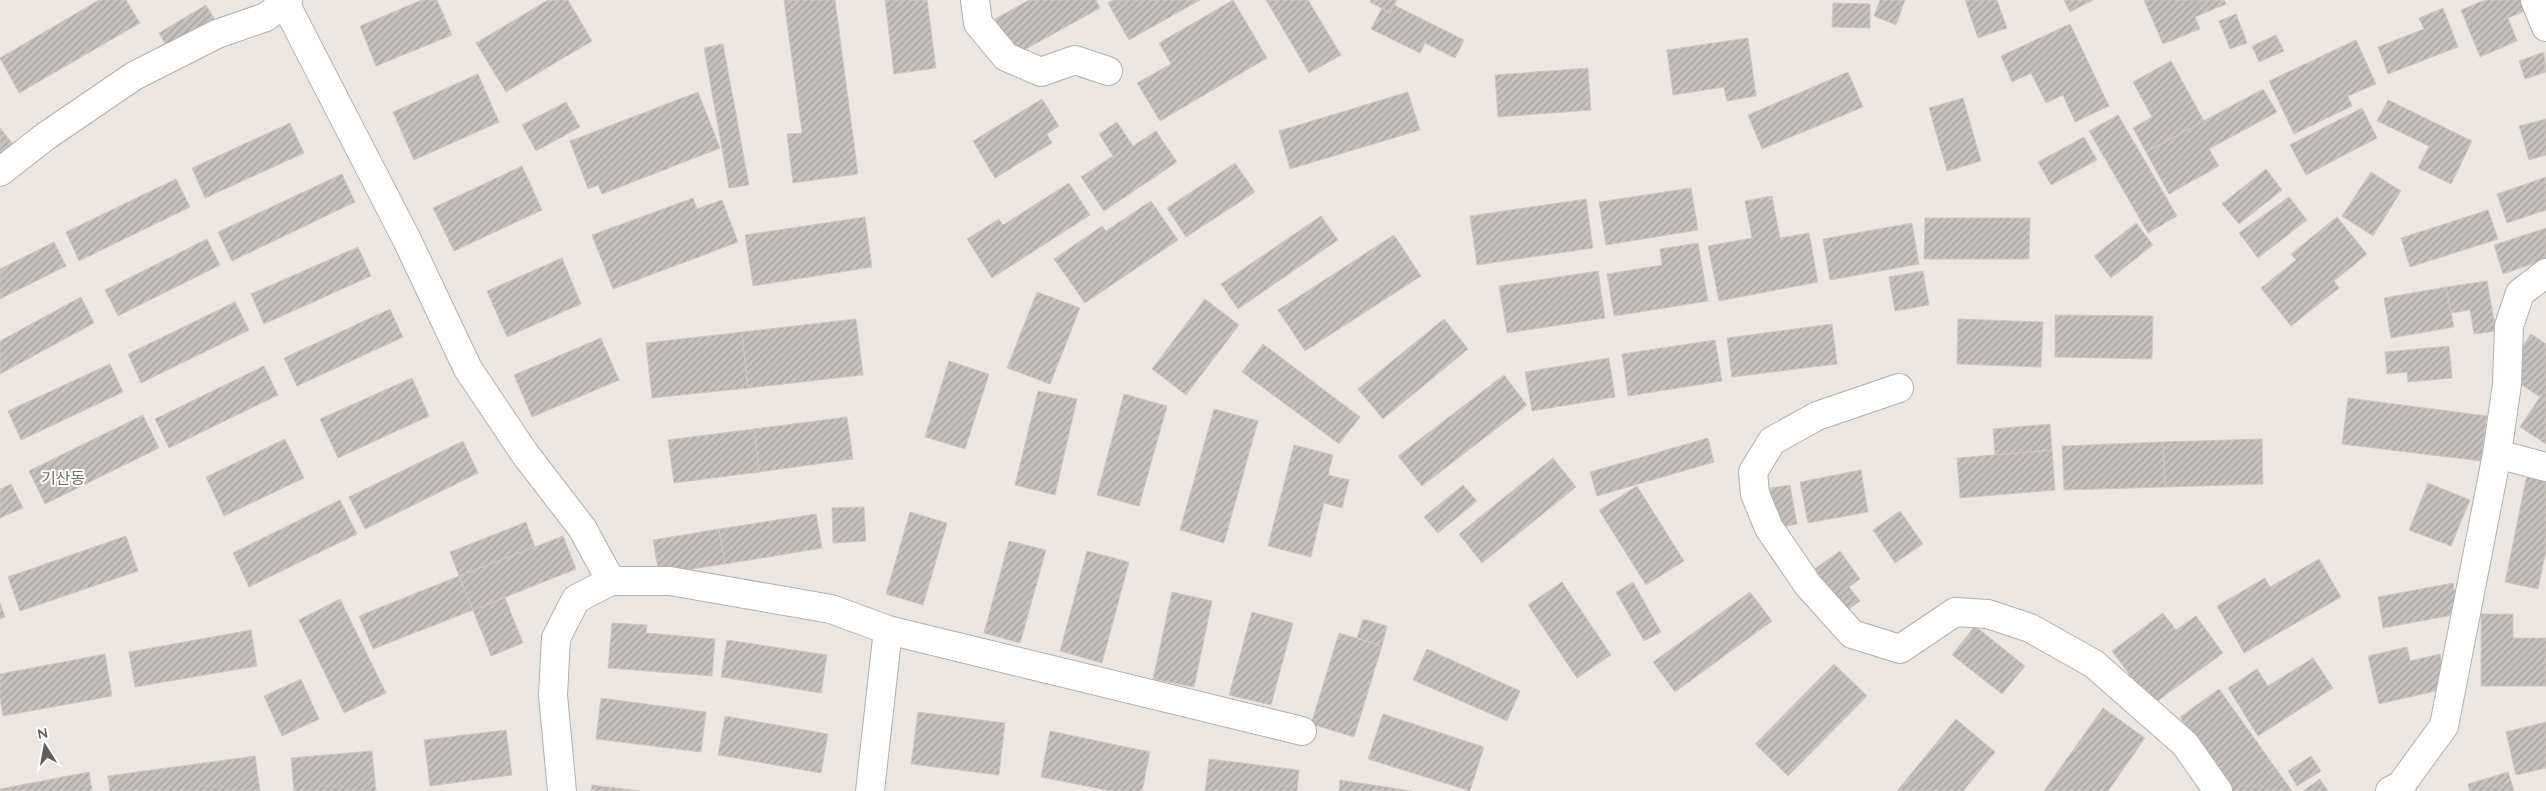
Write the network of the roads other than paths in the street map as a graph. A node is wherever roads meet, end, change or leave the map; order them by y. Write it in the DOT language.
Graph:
graph roads {
  1 [pos="975,0"];
  2 [pos="2534,0"];
  3 [pos="286,2"];
  4 [pos="2546,27"];
  5 [pos="1108,70"];
  6 [pos="0,172"];
  7 [pos="2546,273"];
  8 [pos="1899,388"];
  9 [pos="2496,454"];
  10 [pos="2546,467"];
  11 [pos="611,581"];
  12 [pos="888,630"];
  13 [pos="1302,731"];
  14 [pos="562,791"];
  15 [pos="870,791"];
  16 [pos="2218,791"];
  17 [pos="2390,791"];
  1 -- 5 [label="street"];
  2 -- 4 [label="street"];
  3 -- 6 [label="street"];
  3 -- 11 [label="street"];
  7 -- 9 [label="street"];
  8 -- 16 [label="street"];
  9 -- 10 [label="street"];
  9 -- 17 [label="street"];
  11 -- 12 [label="street"];
  11 -- 14 [label="street"];
  12 -- 13 [label="street"];
  12 -- 15 [label="street"];
}
